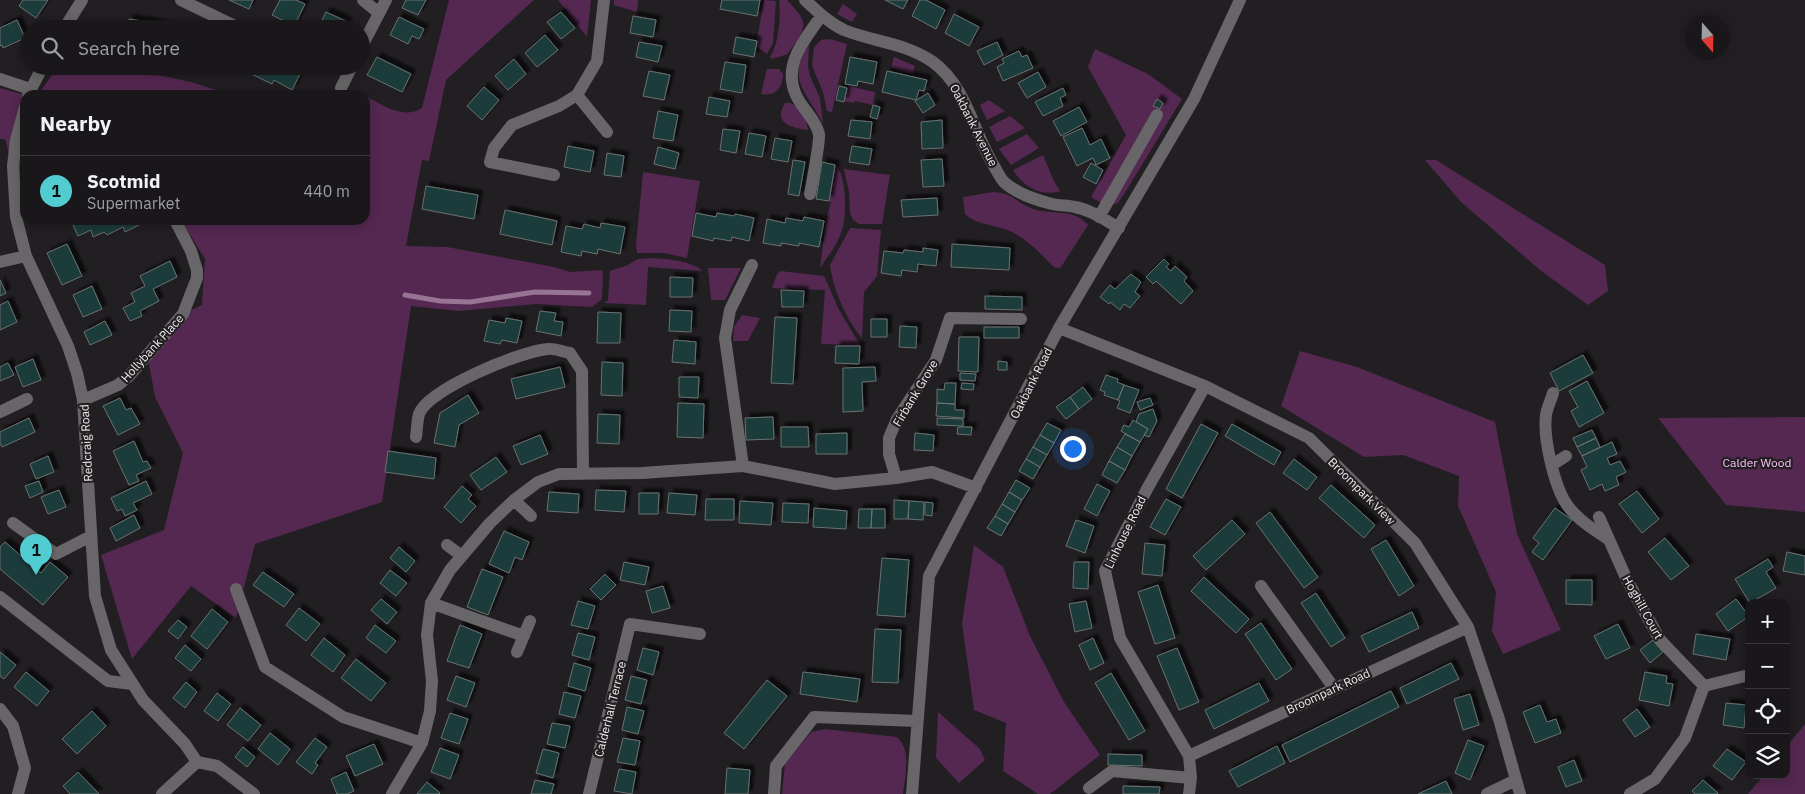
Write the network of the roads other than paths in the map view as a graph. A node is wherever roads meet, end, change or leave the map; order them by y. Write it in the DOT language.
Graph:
graph roads {
  1 [pos="82,0"];
  2 [pos="181,0"];
  3 [pos="363,0"];
  4 [pos="386,0"];
  5 [pos="604,0"];
  6 [pos="805,0"];
  7 [pos="1240,0"];
  8 [pos="200,3"];
  9 [pos="379,13"];
  10 [pos="821,16"];
  11 [pos="70,20"];
  12 [pos="227,20"];
  13 [pos="370,30"];
  14 [pos="38,75"];
  15 [pos="348,75"];
  16 [pos="0,78"];
  17 [pos="341,88"];
  18 [pos="25,90"];
  19 [pos="30,90"];
  20 [pos="577,95"];
  21 [pos="1158,115"];
  22 [pos="20,125"];
  23 [pos="607,132"];
  24 [pos="554,175"];
  25 [pos="810,194"];
  26 [pos="20,216"];
  27 [pos="1100,216"];
  28 [pos="21,225"];
  29 [pos="178,225"];
  30 [pos="1119,228"];
  31 [pos="26,256"];
  32 [pos="0,262"];
  33 [pos="752,265"];
  34 [pos="1021,319"];
  35 [pos="1059,328"];
  36 [pos="1205,386"];
  37 [pos="1553,393"];
  38 [pos="27,399"];
  39 [pos="83,400"];
  40 [pos="0,412"];
  41 [pos="416,437"];
  42 [pos="1566,456"];
  43 [pos="1552,465"];
  44 [pos="743,466"];
  45 [pos="583,474"];
  46 [pos="896,478"];
  47 [pos="976,488"];
  48 [pos="514,500"];
  49 [pos="531,516"];
  50 [pos="1599,517"];
  51 [pos="13,523"];
  52 [pos="91,536"];
  53 [pos="1608,539"];
  54 [pos="447,544"];
  55 [pos="462,556"];
  56 [pos="1261,586"];
  57 [pos="236,589"];
  58 [pos="0,597"];
  59 [pos="431,603"];
  60 [pos="530,621"];
  61 [pos="1468,627"];
  62 [pos="700,634"];
  63 [pos="524,636"];
  64 [pos="517,652"];
  65 [pos="1745,676"];
  66 [pos="132,684"];
  67 [pos="1704,686"];
  68 [pos="1334,688"];
  69 [pos="0,709"];
  70 [pos="917,722"];
  71 [pos="422,743"];
  72 [pos="1189,756"];
  73 [pos="196,762"];
  74 [pos="1191,778"];
  75 [pos="1516,780"];
  76 [pos="1088,788"];
  77 [pos="18,794"];
  78 [pos="162,794"];
  79 [pos="254,794"];
  80 [pos="392,794"];
  81 [pos="589,794"];
  82 [pos="774,794"];
  83 [pos="912,794"];
  84 [pos="1189,794"];
  85 [pos="1487,794"];
  86 [pos="1520,794"];
  87 [pos="1631,794"];
  1 -- 11 [label="street"];
  2 -- 8 [label="street"];
  3 -- 9 [label="street"];
  4 -- 9 [label="street"];
  5 -- 20 [label="street"];
  6 -- 10 [label="street, Oakbank Avenue"];
  7 -- 30 [label="street, Oakbank Road"];
  8 -- 12 [label="street"];
  9 -- 13 [label="street"];
  10 -- 25 [label="street"];
  10 -- 27 [label="street, Oakbank Avenue"];
  14 -- 19 [label="street"];
  15 -- 17 [label="street"];
  16 -- 18 [label="street"];
  20 -- 23 [label="street"];
  20 -- 24 [label="street"];
  21 -- 27 [label="street"];
  22 -- 26 [label="street, Redcraig Road"];
  27 -- 30 [label="street, Oakbank Avenue"];
  28 -- 31 [label="street, Redcraig Road"];
  29 -- 39 [label="street, Hollybank Place"];
  30 -- 35 [label="street, Oakbank Road"];
  31 -- 32 [label="street"];
  31 -- 39 [label="street, Redcraig Road"];
  33 -- 44 [label="street"];
  34 -- 46 [label="street, Firbank Grove"];
  35 -- 36 [label="street, Broompark View"];
  35 -- 47 [label="street, Oakbank Road"];
  36 -- 61 [label="street, Broompark View"];
  36 -- 72 [label="street, Linhouse Road"];
  37 -- 43 [label="street"];
  38 -- 40 [label="street"];
  39 -- 52 [label="street, Redcraig Road"];
  41 -- 45 [label="street"];
  42 -- 43 [label="street"];
  43 -- 53 [label="street"];
  44 -- 45 [label="street"];
  44 -- 46 [label="street"];
  45 -- 48 [label="street"];
  46 -- 47 [label="street"];
  47 -- 70 [label="street, Oakbank Road"];
  48 -- 49 [label="street"];
  48 -- 55 [label="street"];
  50 -- 53 [label="street, Hoghill Court"];
  51 -- 52 [label="street"];
  52 -- 66 [label="street, Redcraig Road"];
  53 -- 67 [label="street, Hoghill Court"];
  54 -- 55 [label="street"];
  55 -- 59 [label="street"];
  56 -- 68 [label="street"];
  57 -- 71 [label="street"];
  58 -- 66 [label="street"];
  59 -- 63 [label="street"];
  59 -- 71 [label="street"];
  60 -- 63 [label="street"];
  61 -- 68 [label="street, Broompark Road"];
  61 -- 75 [label="street, Broompark View"];
  62 -- 81 [label="street, Calderhall Terrace"];
  63 -- 64 [label="street"];
  65 -- 67 [label="street"];
  66 -- 73 [label="street, Redcraig Road"];
  67 -- 87 [label="street"];
  68 -- 72 [label="street, Broompark Road"];
  69 -- 77 [label="street"];
  70 -- 82 [label="street"];
  70 -- 83 [label="street, Oakbank Road"];
  71 -- 80 [label="street"];
  72 -- 74 [label="street, Linhouse Road"];
  73 -- 78 [label="street"];
  73 -- 79 [label="street"];
  74 -- 76 [label="street"];
  74 -- 84 [label="street, Linhouse Road"];
  75 -- 85 [label="street"];
  75 -- 86 [label="street, Broompark View"];
}
